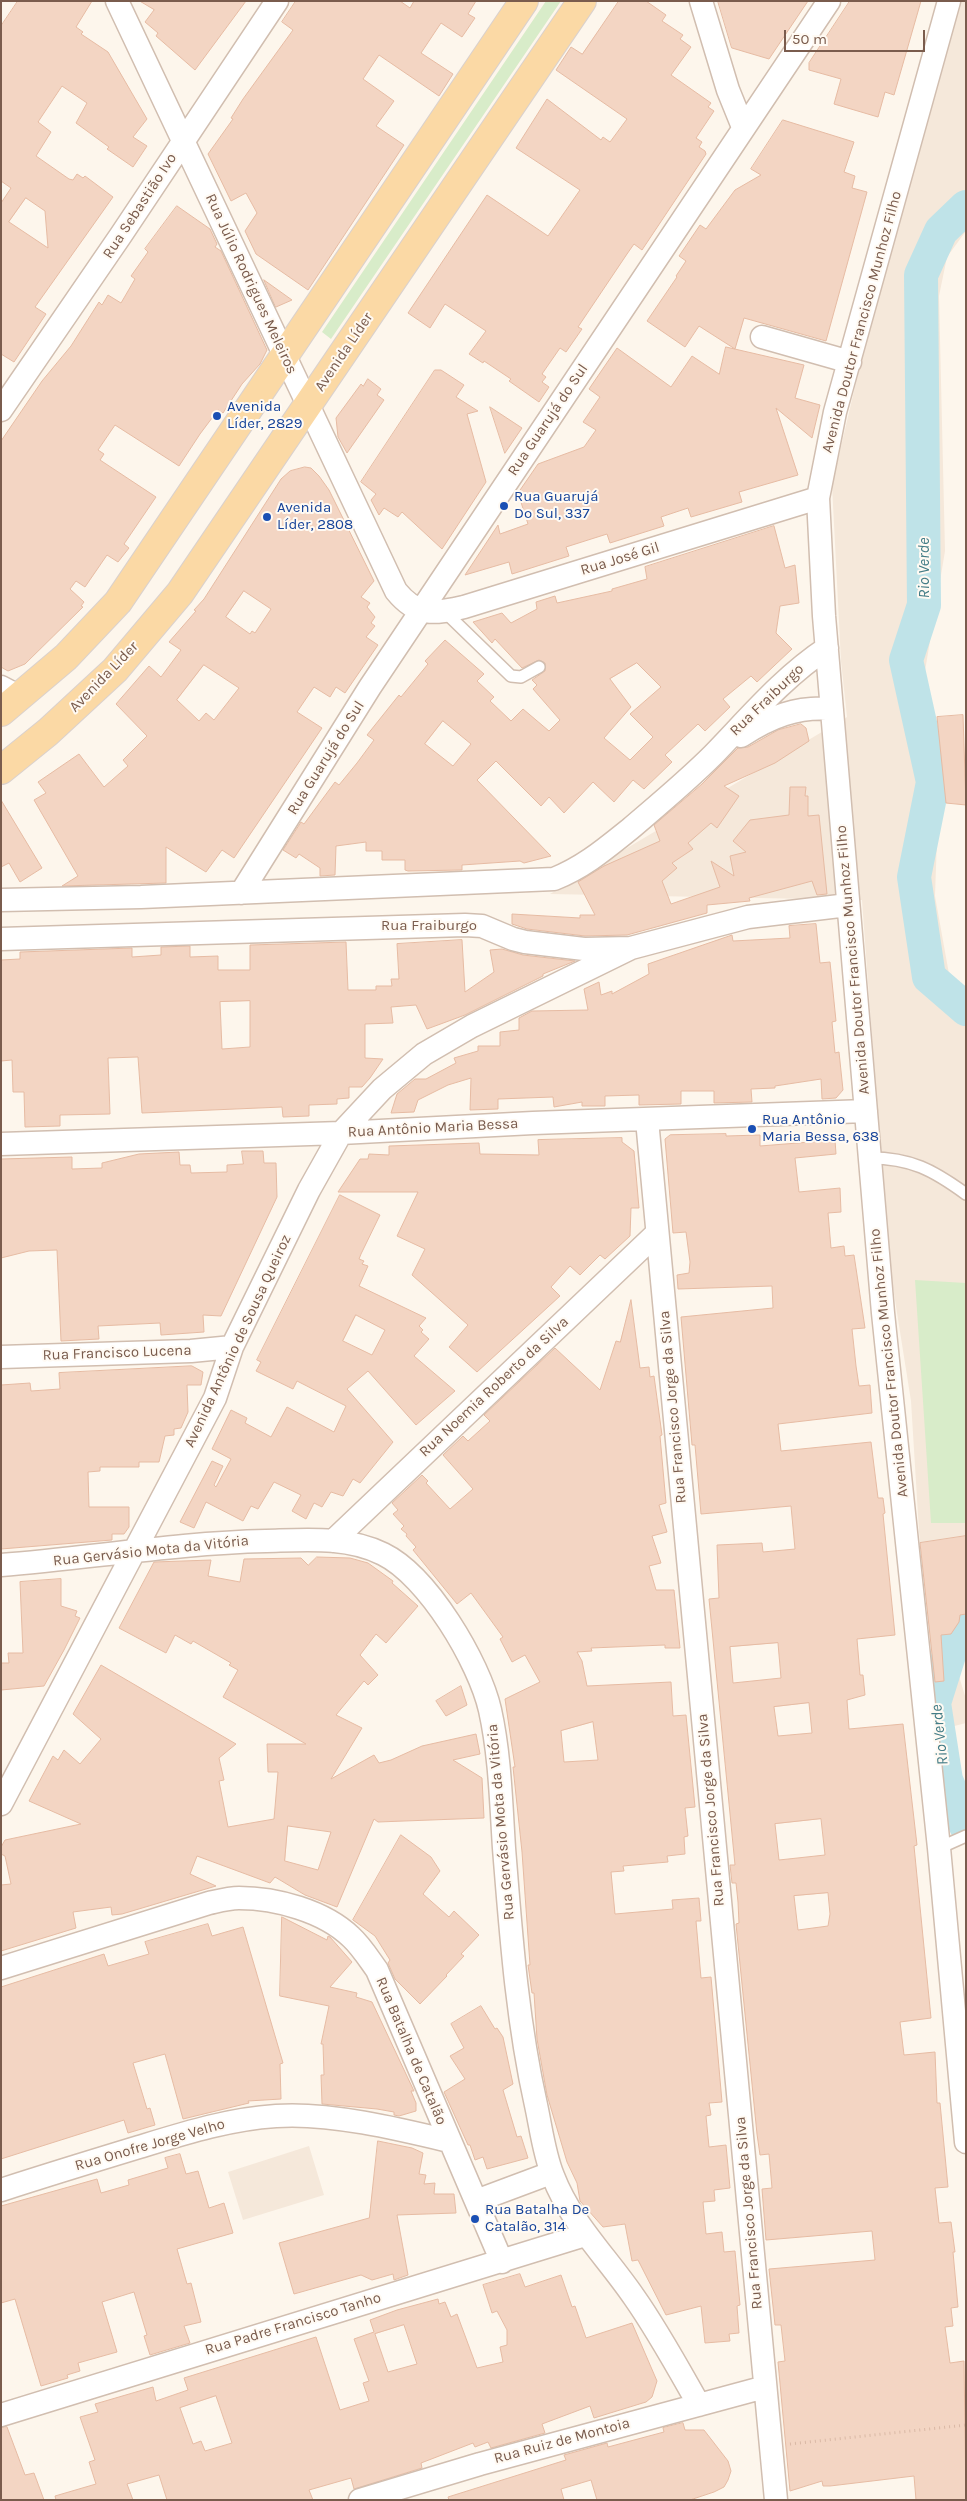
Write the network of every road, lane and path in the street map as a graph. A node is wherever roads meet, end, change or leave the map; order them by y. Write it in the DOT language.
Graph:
graph roads {
  1 [pos="117,1"];
  2 [pos="277,1"];
  3 [pos="524,1"];
  4 [pos="582,1"];
  5 [pos="701,1"];
  6 [pos="829,1"];
  7 [pos="949,1"];
  8 [pos="743,127"];
  9 [pos="183,140"];
  10 [pos="762,336"];
  11 [pos="285,354"];
  12 [pos="850,362"];
  13 [pos="308,405"];
  14 [pos="1,410"];
  15 [pos="818,498"];
  16 [pos="421,611"];
  17 [pos="444,611"];
  18 [pos="827,648"];
  19 [pos="539,667"];
  20 [pos="8,699"];
  21 [pos="832,709"];
  22 [pos="711,756"];
  23 [pos="1,770"];
  24 [pos="241,893"];
  25 [pos="1,900"];
  26 [pos="848,905"];
  27 [pos="1,939"];
  28 [pos="631,948"];
  29 [pos="866,1111"];
  30 [pos="647,1120"];
  31 [pos="341,1133"];
  32 [pos="1,1144"];
  33 [pos="870,1158"];
  34 [pos="966,1194"];
  35 [pos="656,1234"];
  36 [pos="232,1347"];
  37 [pos="1,1358"];
  38 [pos="332,1540"];
  39 [pos="135,1552"];
  40 [pos="1,1565"];
  41 [pos="1,1804"];
  42 [pos="966,1836"];
  43 [pos="939,1848"];
  44 [pos="1,1968"];
  45 [pos="449,2141"];
  46 [pos="966,2142"];
  47 [pos="552,2173"];
  48 [pos="1,2190"];
  49 [pos="476,2201"];
  50 [pos="585,2235"];
  51 [pos="502,2262"];
  52 [pos="765,2387"];
  53 [pos="699,2405"];
  54 [pos="1,2415"];
  55 [pos="966,2425"];
  56 [pos="771,2446"];
  57 [pos="360,2500"];
  58 [pos="776,2500"];
  1 -- 9 [label="street, Rua Júlio Rodrigues Meleiros"];
  2 -- 9 [label="street, Rua Sebastião Ivo"];
  3 -- 11 [label="main road"];
  4 -- 13 [label="main road, Avenida Líder"];
  5 -- 8 [label="street"];
  6 -- 8 [label="street, Rua Guarujá do Sul"];
  7 -- 12 [label="street, Avenida Doutor Francisco Munhoz Filho"];
  8 -- 16 [label="street, Rua Guarujá do Sul"];
  9 -- 11 [label="street, Rua Júlio Rodrigues Meleiros"];
  9 -- 14 [label="street, Rua Sebastião Ivo"];
  10 -- 12 [label="street"];
  11 -- 13 [label="street, Rua Júlio Rodrigues Meleiros"];
  11 -- 20 [label="main road"];
  12 -- 15 [label="street, Avenida Doutor Francisco Munhoz Filho"];
  13 -- 16 [label="street, Rua Júlio Rodrigues Meleiros"];
  13 -- 23 [label="main road, Avenida Líder"];
  15 -- 17 [label="street, Rua José Gil"];
  15 -- 18 [label="street, Avenida Doutor Francisco Munhoz Filho"];
  16 -- 17 [label="street, Rua José Gil"];
  16 -- 24 [label="street, Rua Guarujá do Sul"];
  17 -- 19 [label="lane"];
  18 -- 21 [label="street, Avenida Doutor Francisco Munhoz Filho"];
  18 -- 22 [label="street, Rua Fraiburgo"];
  21 -- 22 [label="street, Rua Fraiburgo"];
  21 -- 26 [label="street, Avenida Doutor Francisco Munhoz Filho"];
  22 -- 24 [label="street, Rua Fraiburgo"];
  24 -- 25 [label="street, Rua Fraiburgo"];
  26 -- 28 [label="street, Rua Fraiburgo"];
  26 -- 29 [label="street, Avenida Doutor Francisco Munhoz Filho"];
  27 -- 28 [label="street, Rua Fraiburgo"];
  28 -- 31 [label="street, Avenida Antônio de Sousa Queiroz"];
  29 -- 30 [label="street, Rua Antônio Maria Bessa"];
  29 -- 33 [label="street, Avenida Doutor Francisco Munhoz Filho"];
  30 -- 31 [label="street, Rua Antônio Maria Bessa"];
  30 -- 35 [label="street, Rua Francisco Jorge da Silva"];
  31 -- 32 [label="street, Rua Antônio Maria Bessa"];
  31 -- 36 [label="street, Avenida Antônio de Sousa Queiroz"];
  33 -- 34 [label="lane"];
  33 -- 43 [label="street, Avenida Doutor Francisco Munhoz Filho"];
  35 -- 38 [label="street, Rua Noemia Roberto da Silva"];
  35 -- 52 [label="street, Rua Francisco Jorge da Silva"];
  36 -- 37 [label="street, Rua Francisco Lucena"];
  36 -- 39 [label="street, Avenida Antônio de Sousa Queiroz"];
  38 -- 39 [label="street, Rua Gervásio Mota da Vitória"];
  38 -- 47 [label="street, Rua Gervásio Mota da Vitória"];
  39 -- 40 [label="street, Rua Gervásio Mota da Vitória"];
  39 -- 41 [label="street, Avenida Antônio de Sousa Queiroz"];
  42 -- 43 [label="lane"];
  43 -- 46 [label="street, Avenida Doutor Francisco Munhoz Filho"];
  44 -- 45 [label="street, Rua Batalha de Catalão"];
  45 -- 48 [label="street, Rua Onofre Jorge Velho"];
  45 -- 49 [label="street, Rua Batalha de Catalão"];
  47 -- 49 [label="street"];
  47 -- 50 [label="street, Rua Gervásio Mota da Vitória"];
  49 -- 51 [label="street, Rua Batalha de Catalão"];
  50 -- 51 [label="street, Rua Padre Francisco Tanho"];
  50 -- 53 [label="street, Rua Gervásio Mota da Vitória"];
  51 -- 54 [label="street, Rua Padre Francisco Tanho"];
  52 -- 53 [label="street, Rua Ruiz de Montoia"];
  52 -- 56 [label="street, Rua Francisco Jorge da Silva"];
  53 -- 57 [label="street, Rua Ruiz de Montoia"];
  55 -- 56 [label="path"];
  56 -- 58 [label="street, Rua Francisco Jorge da Silva"];
}
